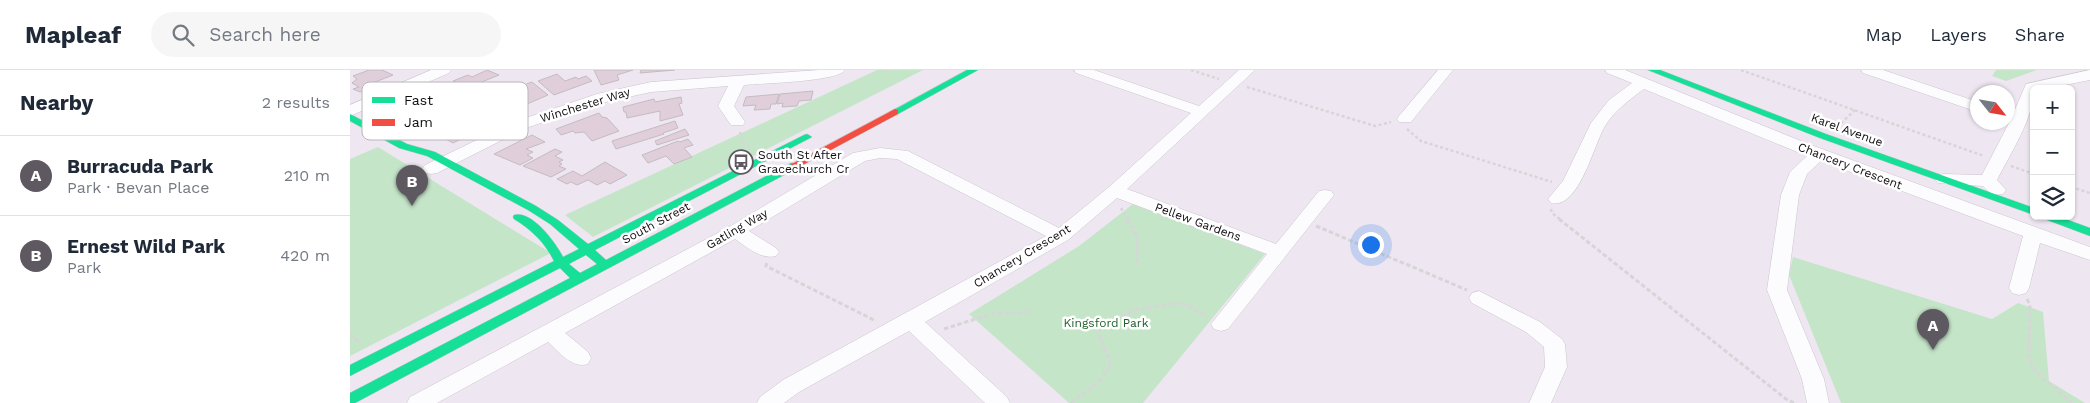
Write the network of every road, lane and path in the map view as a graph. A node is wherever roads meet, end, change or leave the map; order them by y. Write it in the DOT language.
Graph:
graph roads {
  1 [pos="444,70"];
  2 [pos="838,70"];
  3 [pos="886,70"];
  4 [pos="974,70"];
  5 [pos="1081,70"];
  6 [pos="1191,70"];
  7 [pos="1248,70"];
  8 [pos="1446,70"];
  9 [pos="1612,70"];
  10 [pos="1740,70"];
  11 [pos="1877,72"];
  12 [pos="890,73"];
  13 [pos="2090,75"];
  14 [pos="1647,77"];
  15 [pos="739,80"];
  16 [pos="416,82"];
  17 [pos="1234,83"];
  18 [pos="1970,105"];
  19 [pos="362,106"];
  20 [pos="350,111"];
  21 [pos="1203,112"];
  22 [pos="2015,115"];
  23 [pos="350,116"];
  24 [pos="1405,119"];
  25 [pos="528,122"];
  26 [pos="737,122"];
  27 [pos="362,123"];
  28 [pos="2009,130"];
  29 [pos="817,132"];
  30 [pos="392,140"];
  31 [pos="490,140"];
  32 [pos="403,146"];
  33 [pos="1819,154"];
  34 [pos="1986,157"];
  35 [pos="445,162"];
  36 [pos="2016,168"];
  37 [pos="430,169"];
  38 [pos="2030,173"];
  39 [pos="1947,174"];
  40 [pos="448,178"];
  41 [pos="1988,181"];
  42 [pos="1571,183"];
  43 [pos="2075,188"];
  44 [pos="1115,192"];
  45 [pos="2090,194"];
  46 [pos="1325,195"];
  47 [pos="2014,198"];
  48 [pos="1557,199"];
  49 [pos="2030,209"];
  50 [pos="508,212"];
  51 [pos="2057,220"];
  52 [pos="1304,222"];
  53 [pos="736,231"];
  54 [pos="2090,232"];
  55 [pos="2033,235"];
  56 [pos="1061,236"];
  57 [pos="588,250"];
  58 [pos="769,252"];
  59 [pos="1280,252"];
  60 [pos="2090,254"];
  61 [pos="561,264"];
  62 [pos="605,265"];
  63 [pos="1137,266"];
  64 [pos="579,279"];
  65 [pos="2019,288"];
  66 [pos="1480,298"];
  67 [pos="1033,312"];
  68 [pos="912,321"];
  69 [pos="1221,324"];
  70 [pos="550,332"];
  71 [pos="889,334"];
  72 [pos="928,337"];
  73 [pos="580,358"];
  74 [pos="350,371"];
  75 [pos="350,399"];
  76 [pos="1547,401"];
  77 [pos="418,403"];
  78 [pos="768,403"];
  79 [pos="999,403"];
  80 [pos="1071,403"];
  81 [pos="1794,403"];
  82 [pos="1818,403"];
  83 [pos="2072,403"];
  1 -- 16 [label="street"];
  2 -- 15 [label="street, Winchester Way"];
  3 -- 12 [label="path"];
  4 -- 62 [label="main road, South Street"];
  5 -- 21 [label="street"];
  6 -- 17 [label="path"];
  7 -- 17 [label="street, Chancery Crescent"];
  8 -- 24 [label="street"];
  9 -- 14 [label="street, Chancery Crescent"];
  10 -- 34 [label="path"];
  11 -- 18 [label="street"];
  13 -- 22 [label="street"];
  14 -- 33 [label="street, Chancery Crescent"];
  14 -- 39 [label="main road, Karel Avenue"];
  14 -- 42 [label="street"];
  15 -- 25 [label="street, Winchester Way"];
  15 -- 26 [label="street"];
  17 -- 21 [label="street, Chancery Crescent"];
  17 -- 24 [label="path"];
  19 -- 20 [label="street"];
  21 -- 44 [label="street, Chancery Crescent"];
  23 -- 27 [label="main road"];
  24 -- 42 [label="path"];
  28 -- 41 [label="street"];
  29 -- 57 [label="main road, South Street"];
  30 -- 32 [label="main road"];
  31 -- 35 [label="street, Winchester Way"];
  32 -- 35 [label="main road"];
  32 -- 37 [label="main road"];
  33 -- 55 [label="street, Chancery Crescent"];
  33 -- 82 [label="street"];
  35 -- 37 [label="street, Winchester Way"];
  35 -- 57 [label="main road"];
  36 -- 38 [label="path"];
  37 -- 40 [label="main road"];
  39 -- 41 [label="street"];
  39 -- 47 [label="main road, Karel Avenue"];
  41 -- 47 [label="street"];
  42 -- 48 [label="street"];
  43 -- 45 [label="path"];
  44 -- 56 [label="street, Chancery Crescent"];
  44 -- 59 [label="street, Pellew Gardens"];
  44 -- 63 [label="path"];
  46 -- 52 [label="street"];
  47 -- 49 [label="main road, Karel Avenue"];
  48 -- 81 [label="path"];
  50 -- 61 [label="main road"];
  51 -- 54 [label="main road"];
  52 -- 59 [label="street"];
  52 -- 66 [label="path"];
  53 -- 56 [label="street, Gatling Way"];
  53 -- 58 [label="street"];
  53 -- 70 [label="street, Gatling Way"];
  55 -- 60 [label="street, Chancery Crescent"];
  55 -- 65 [label="street"];
  56 -- 68 [label="street, Chancery Crescent"];
  57 -- 61 [label="main road, South Street"];
  57 -- 62 [label="main road"];
  58 -- 71 [label="path"];
  59 -- 69 [label="street"];
  61 -- 64 [label="main road"];
  61 -- 74 [label="main road, South Street"];
  62 -- 64 [label="main road, South Street"];
  64 -- 75 [label="main road, South Street"];
  65 -- 83 [label="path"];
  66 -- 76 [label="street"];
  67 -- 72 [label="path"];
  68 -- 71 [label="street, Chancery Crescent"];
  68 -- 72 [label="street"];
  69 -- 80 [label="path"];
  70 -- 73 [label="street"];
  70 -- 77 [label="street, Gatling Way"];
  71 -- 78 [label="street, Chancery Crescent"];
  72 -- 79 [label="street"];
}
